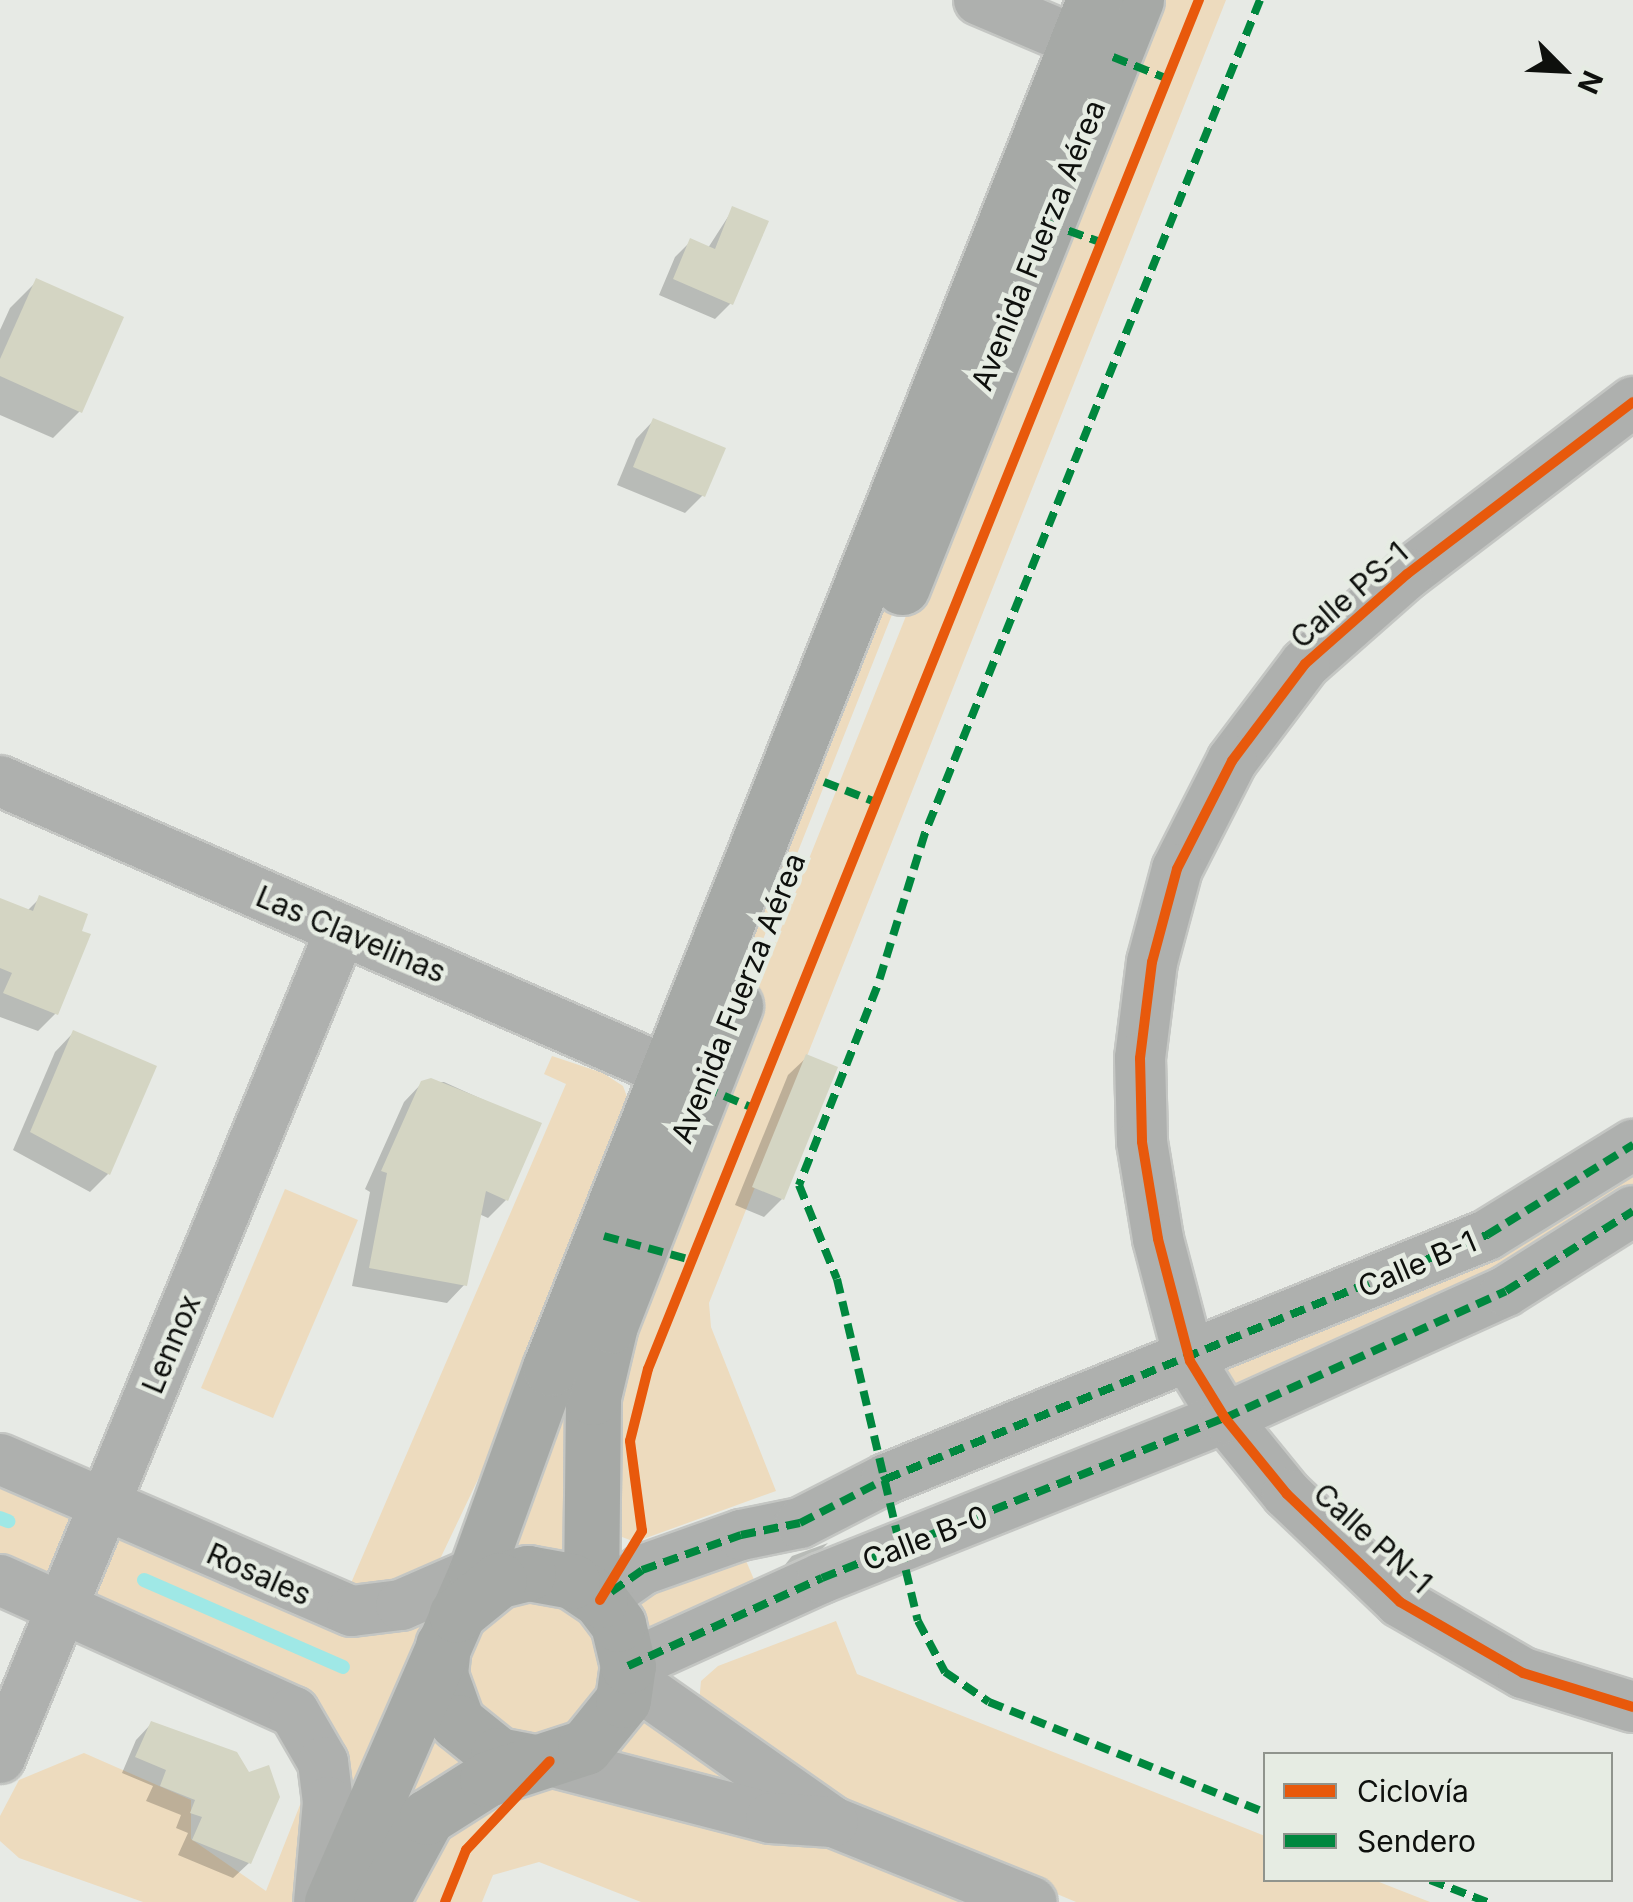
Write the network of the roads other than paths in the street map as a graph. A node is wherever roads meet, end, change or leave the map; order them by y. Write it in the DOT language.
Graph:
graph roads {
  1 [pos="980,0"];
  2 [pos="1136,0"];
  3 [pos="1095,33"];
  4 [pos="1633,402"];
  5 [pos="0,782"];
  6 [pos="341,930"];
  7 [pos="685,1079"];
  8 [pos="1633,1144"];
  9 [pos="1633,1212"];
  10 [pos="1190,1361"];
  11 [pos="1225,1418"];
  12 [pos="0,1460"];
  13 [pos="104,1506"];
  14 [pos="502,1572"];
  15 [pos="0,1580"];
  16 [pos="596,1596"];
  17 [pos="62,1607"];
  18 [pos="447,1632"];
  19 [pos="628,1672"];
  20 [pos="1633,1707"];
  21 [pos="0,1758"];
  22 [pos="542,1761"];
  23 [pos="833,1822"];
  24 [pos="319,1902"];
  25 [pos="332,1902"];
  26 [pos="381,1902"];
  27 [pos="1032,1902"];
  1 -- 3 [label="street"];
  2 -- 3 [label="main road, Avenida Fuerza Aérea"];
  3 -- 7 [label="main road, Avenida Fuerza Aérea"];
  4 -- 10 [label="street, Calle PS-1"];
  5 -- 6 [label="street, Las Clavelinas"];
  6 -- 7 [label="street, Las Clavelinas"];
  6 -- 13 [label="street, Lennox"];
  7 -- 14 [label="main road, Avenida Fuerza Aérea"];
  7 -- 16 [label="main road, Avenida Fuerza Aérea"];
  8 -- 10 [label="street, Calle B-1"];
  9 -- 11 [label="street, Calle B-1"];
  10 -- 11 [label="street, Calle PN-1"];
  10 -- 16 [label="street"];
  11 -- 19 [label="street, Calle B-0"];
  11 -- 20 [label="street, Calle PN-1"];
  12 -- 13 [label="street, Rosales"];
  13 -- 14 [label="street, Rosales"];
  13 -- 17 [label="street, Lennox"];
  14 -- 16 [label="main road"];
  14 -- 18 [label="main road"];
  15 -- 17 [label="street"];
  16 -- 19 [label="main road, Avenida Fuerza Aérea"];
  17 -- 21 [label="street, Lennox"];
  17 -- 24 [label="street"];
  18 -- 22 [label="main road"];
  18 -- 25 [label="main road"];
  19 -- 22 [label="main road"];
  19 -- 23 [label="street"];
  22 -- 23 [label="street"];
  22 -- 26 [label="main road"];
  23 -- 27 [label="street"];
}
